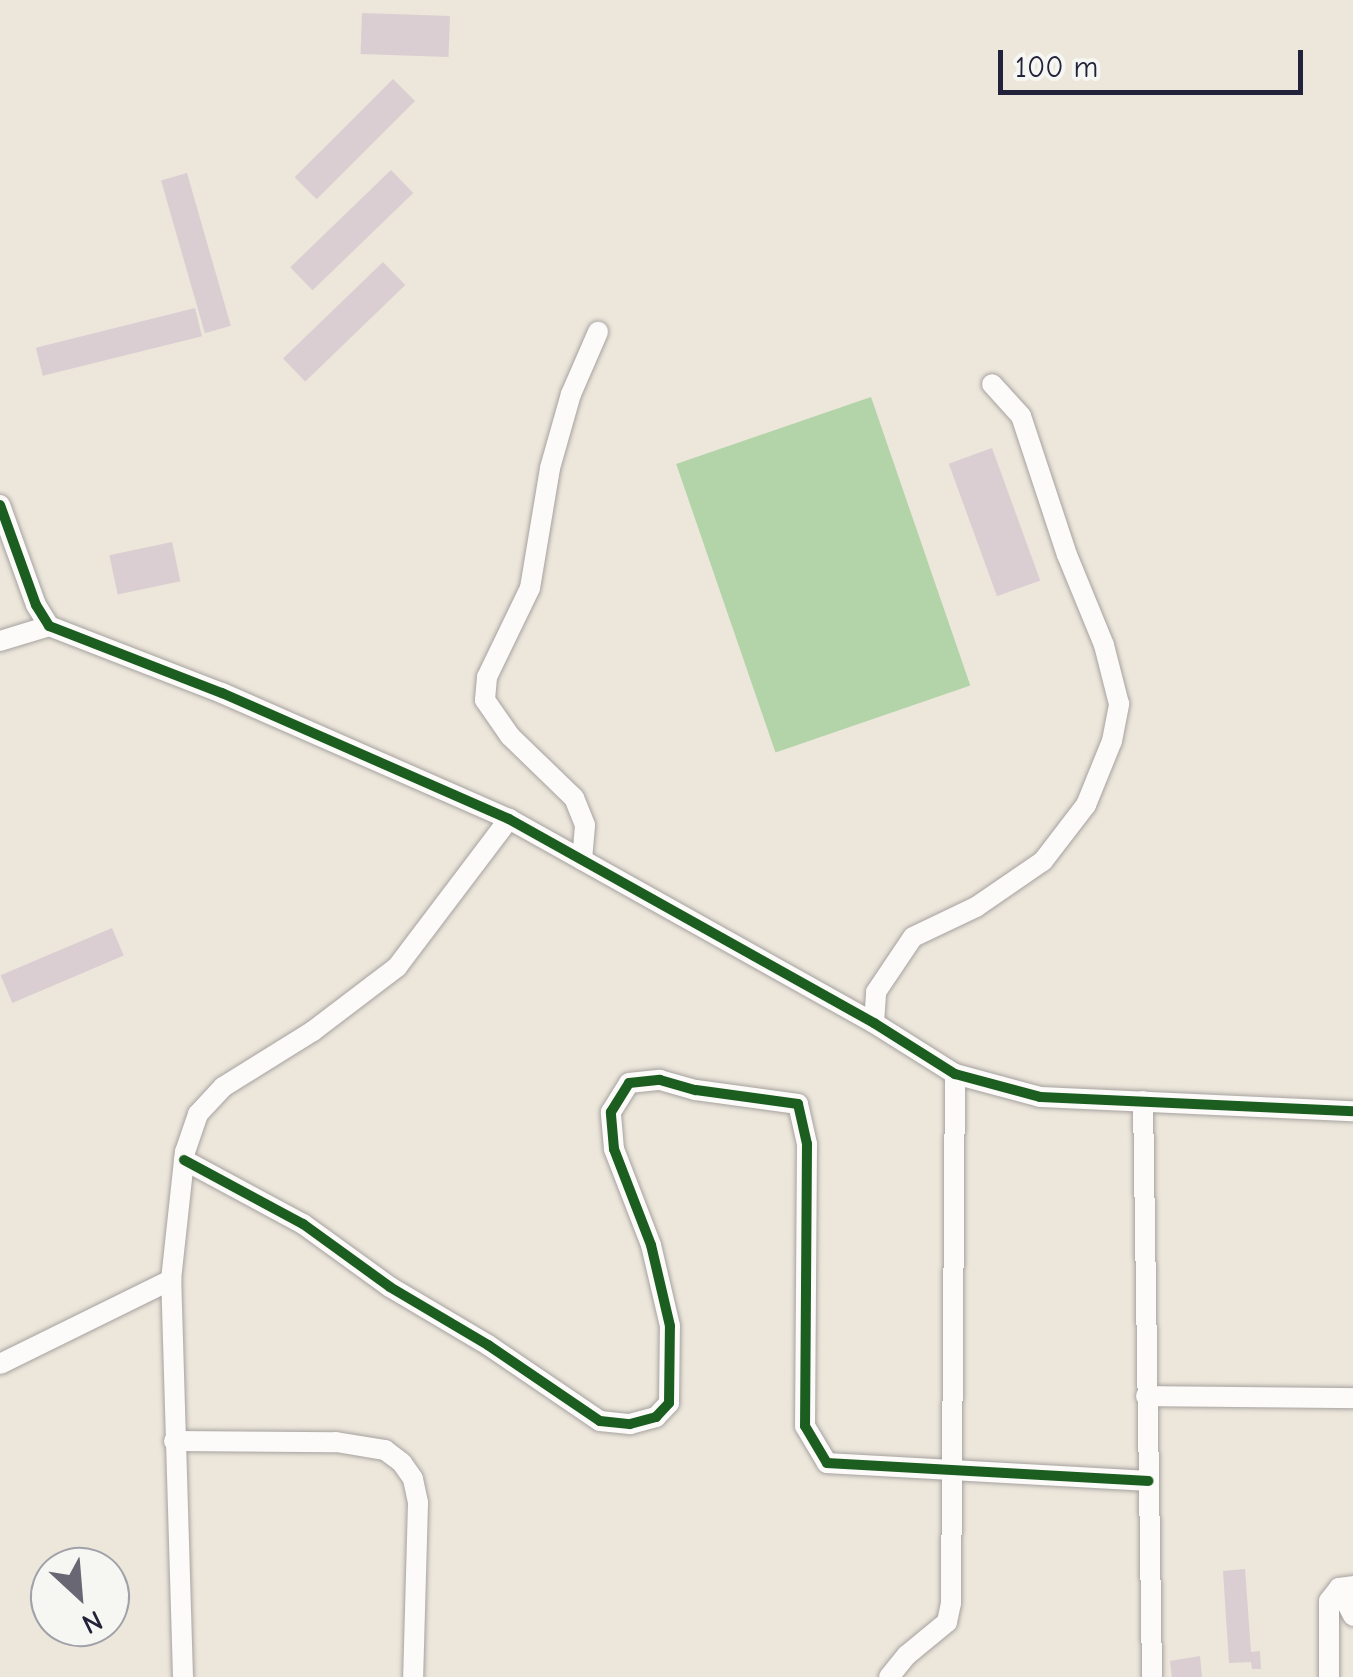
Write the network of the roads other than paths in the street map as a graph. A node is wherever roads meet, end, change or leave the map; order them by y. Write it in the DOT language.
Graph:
graph roads {
  1 [pos="598,332"];
  2 [pos="992,384"];
  3 [pos="0,505"];
  4 [pos="50,626"];
  5 [pos="0,641"];
  6 [pos="509,818"];
  7 [pos="582,860"];
  8 [pos="874,1023"];
  9 [pos="955,1074"];
  10 [pos="1142,1100"];
  11 [pos="1353,1111"];
  12 [pos="184,1160"];
  13 [pos="171,1280"];
  14 [pos="0,1364"];
  15 [pos="1146,1396"];
  16 [pos="1353,1398"];
  17 [pos="174,1441"];
  18 [pos="956,1471"];
  19 [pos="1148,1481"];
  20 [pos="1346,1586"];
  21 [pos="1353,1616"];
  22 [pos="183,1677"];
  23 [pos="200,1677"];
  24 [pos="413,1677"];
  25 [pos="889,1677"];
  26 [pos="1152,1677"];
  27 [pos="1329,1677"];
  1 -- 7 [label="street"];
  2 -- 8 [label="street"];
  3 -- 4 [label="street"];
  4 -- 5 [label="street"];
  4 -- 6 [label="street"];
  6 -- 7 [label="street"];
  6 -- 12 [label="street"];
  7 -- 8 [label="street"];
  8 -- 9 [label="street"];
  9 -- 10 [label="street"];
  9 -- 18 [label="street"];
  10 -- 11 [label="street"];
  10 -- 15 [label="street"];
  12 -- 13 [label="street"];
  12 -- 18 [label="street"];
  13 -- 14 [label="street"];
  13 -- 17 [label="street"];
  15 -- 16 [label="street"];
  15 -- 19 [label="street"];
  17 -- 22 [label="street"];
  17 -- 24 [label="street"];
  18 -- 19 [label="street"];
  18 -- 25 [label="street"];
  19 -- 26 [label="street"];
  20 -- 21 [label="street"];
  20 -- 27 [label="street"];
  22 -- 23 [label="street"];
}
